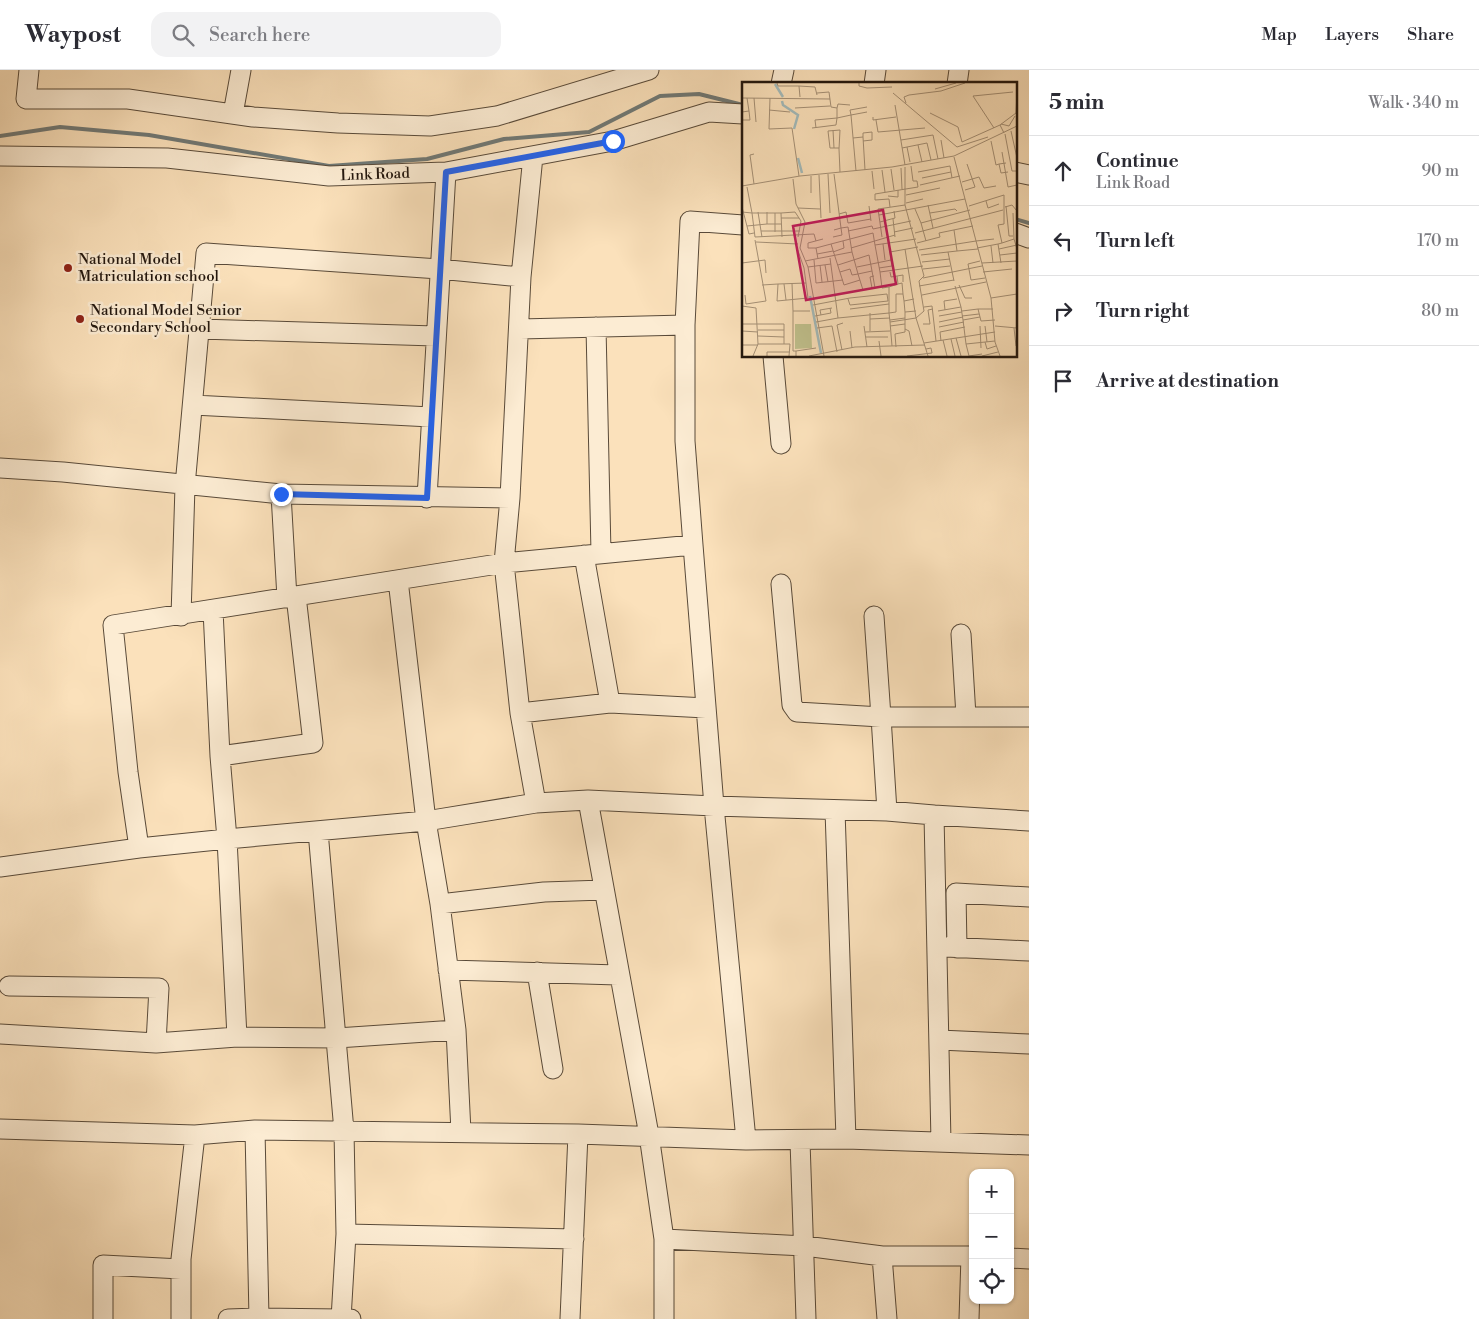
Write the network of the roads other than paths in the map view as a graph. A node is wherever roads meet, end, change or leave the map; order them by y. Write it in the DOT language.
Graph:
graph roads {
  1 [pos="29,70"];
  2 [pos="242,70"];
  3 [pos="649,70"];
  4 [pos="233,114"];
  5 [pos="742,114"];
  6 [pos="0,156"];
  7 [pos="532,156"];
  8 [pos="446,172"];
  9 [pos="1016,172"];
  10 [pos="1029,175"];
  11 [pos="742,225"];
  12 [pos="1016,233"];
  13 [pos="1029,238"];
  14 [pos="439,268"];
  15 [pos="521,277"];
  16 [pos="685,325"];
  17 [pos="596,327"];
  18 [pos="200,329"];
  19 [pos="520,329"];
  20 [pos="435,336"];
  21 [pos="773,358"];
  22 [pos="193,405"];
  23 [pos="431,417"];
  24 [pos="781,444"];
  25 [pos="0,468"];
  26 [pos="185,486"];
  27 [pos="281,494"];
  28 [pos="427,498"];
  29 [pos="510,498"];
  30 [pos="693,545"];
  31 [pos="593,554"];
  32 [pos="504,563"];
  33 [pos="398,580"];
  34 [pos="781,584"];
  35 [pos="291,597"];
  36 [pos="213,610"];
  37 [pos="181,616"];
  38 [pos="874,616"];
  39 [pos="961,634"];
  40 [pos="610,703"];
  41 [pos="706,708"];
  42 [pos="520,713"];
  43 [pos="966,716"];
  44 [pos="881,717"];
  45 [pos="1029,717"];
  46 [pos="220,756"];
  47 [pos="588,800"];
  48 [pos="536,803"];
  49 [pos="714,806"];
  50 [pos="835,810"];
  51 [pos="887,811"];
  52 [pos="934,815"];
  53 [pos="1029,821"];
  54 [pos="426,822"];
  55 [pos="318,831"];
  56 [pos="227,839"];
  57 [pos="139,848"];
  58 [pos="0,868"];
  59 [pos="604,890"];
  60 [pos="1029,897"];
  61 [pos="440,904"];
  62 [pos="937,947"];
  63 [pos="957,948"];
  64 [pos="1029,951"];
  65 [pos="448,970"];
  66 [pos="537,972"];
  67 [pos="618,975"];
  68 [pos="9,986"];
  69 [pos="456,1030"];
  70 [pos="0,1034"];
  71 [pos="237,1037"];
  72 [pos="337,1038"];
  73 [pos="939,1040"];
  74 [pos="156,1043"];
  75 [pos="1029,1044"];
  76 [pos="553,1069"];
  77 [pos="0,1129"];
  78 [pos="255,1130"];
  79 [pos="344,1131"];
  80 [pos="461,1132"];
  81 [pos="578,1134"];
  82 [pos="649,1135"];
  83 [pos="195,1136"];
  84 [pos="846,1139"];
  85 [pos="746,1140"];
  86 [pos="800,1141"];
  87 [pos="941,1142"];
  88 [pos="1029,1145"];
  89 [pos="346,1234"];
  90 [pos="574,1239"];
  91 [pos="664,1240"];
  92 [pos="805,1246"];
  93 [pos="882,1256"];
  94 [pos="969,1256"];
  95 [pos="1014,1258"];
  96 [pos="972,1259"];
  97 [pos="1029,1259"];
  98 [pos="181,1269"];
  99 [pos="258,1318"];
  100 [pos="103,1319"];
  101 [pos="181,1319"];
  102 [pos="228,1319"];
  103 [pos="341,1319"];
  104 [pos="351,1319"];
  105 [pos="570,1319"];
  106 [pos="664,1319"];
  107 [pos="806,1319"];
  108 [pos="887,1319"];
  109 [pos="969,1319"];
  1 -- 4 [label="street"];
  2 -- 4 [label="street"];
  3 -- 4 [label="street"];
  5 -- 7 [label="street, Link Road"];
  6 -- 8 [label="street, Link Road"];
  7 -- 8 [label="street, Link Road"];
  7 -- 15 [label="street"];
  8 -- 14 [label="street"];
  9 -- 10 [label="street"];
  11 -- 16 [label="street"];
  12 -- 13 [label="street"];
  14 -- 15 [label="street"];
  14 -- 18 [label="street"];
  14 -- 20 [label="street"];
  15 -- 19 [label="street"];
  16 -- 17 [label="street"];
  16 -- 30 [label="street"];
  17 -- 19 [label="street"];
  17 -- 31 [label="street"];
  18 -- 20 [label="street"];
  18 -- 22 [label="street"];
  19 -- 29 [label="street"];
  20 -- 23 [label="street"];
  21 -- 24 [label="street"];
  22 -- 23 [label="street"];
  22 -- 26 [label="street"];
  23 -- 28 [label="street"];
  25 -- 26 [label="street"];
  26 -- 27 [label="street"];
  26 -- 37 [label="street"];
  27 -- 28 [label="street"];
  27 -- 35 [label="street"];
  28 -- 29 [label="street"];
  29 -- 32 [label="street"];
  30 -- 31 [label="street"];
  30 -- 41 [label="street"];
  31 -- 32 [label="street"];
  31 -- 40 [label="street"];
  32 -- 33 [label="street"];
  32 -- 42 [label="street"];
  33 -- 35 [label="street"];
  33 -- 54 [label="street"];
  34 -- 44 [label="street"];
  35 -- 36 [label="street"];
  35 -- 46 [label="street"];
  36 -- 37 [label="street"];
  36 -- 46 [label="street"];
  37 -- 57 [label="street"];
  38 -- 44 [label="street"];
  39 -- 43 [label="street"];
  40 -- 41 [label="street"];
  40 -- 42 [label="street"];
  41 -- 49 [label="street"];
  42 -- 48 [label="street"];
  43 -- 44 [label="street"];
  43 -- 45 [label="street"];
  44 -- 51 [label="street"];
  46 -- 56 [label="street"];
  47 -- 48 [label="street"];
  47 -- 49 [label="street"];
  47 -- 59 [label="street"];
  48 -- 54 [label="street"];
  49 -- 50 [label="street"];
  49 -- 85 [label="street"];
  50 -- 51 [label="street"];
  50 -- 84 [label="street"];
  51 -- 52 [label="street"];
  52 -- 53 [label="street"];
  52 -- 62 [label="street"];
  54 -- 55 [label="street"];
  54 -- 61 [label="street"];
  55 -- 56 [label="street"];
  55 -- 72 [label="street"];
  56 -- 57 [label="street"];
  56 -- 71 [label="street"];
  57 -- 58 [label="street"];
  59 -- 61 [label="street"];
  59 -- 67 [label="street"];
  60 -- 63 [label="street"];
  61 -- 65 [label="street"];
  62 -- 63 [label="street"];
  62 -- 73 [label="street"];
  63 -- 64 [label="street"];
  65 -- 66 [label="street"];
  65 -- 69 [label="street"];
  66 -- 67 [label="street"];
  66 -- 76 [label="street"];
  67 -- 82 [label="street"];
  68 -- 74 [label="street"];
  69 -- 72 [label="street"];
  69 -- 80 [label="street"];
  70 -- 74 [label="street"];
  71 -- 72 [label="street"];
  71 -- 74 [label="street"];
  72 -- 79 [label="street"];
  73 -- 75 [label="street"];
  73 -- 87 [label="street"];
  77 -- 83 [label="street"];
  78 -- 79 [label="street"];
  78 -- 83 [label="street"];
  78 -- 99 [label="street"];
  79 -- 80 [label="street"];
  79 -- 89 [label="street"];
  80 -- 81 [label="street"];
  81 -- 82 [label="street"];
  81 -- 90 [label="street"];
  82 -- 85 [label="street"];
  82 -- 91 [label="street"];
  83 -- 98 [label="street"];
  84 -- 86 [label="street"];
  84 -- 87 [label="street"];
  85 -- 86 [label="street"];
  86 -- 92 [label="street"];
  87 -- 88 [label="street"];
  89 -- 90 [label="street"];
  89 -- 103 [label="street"];
  90 -- 105 [label="street"];
  91 -- 92 [label="street"];
  91 -- 106 [label="street"];
  92 -- 93 [label="street"];
  92 -- 107 [label="street"];
  93 -- 94 [label="street"];
  93 -- 108 [label="street"];
  95 -- 97 [label="street"];
  96 -- 109 [label="street"];
  98 -- 100 [label="street"];
  98 -- 101 [label="street"];
  99 -- 102 [label="street"];
  99 -- 103 [label="street"];
  103 -- 104 [label="street"];
}
